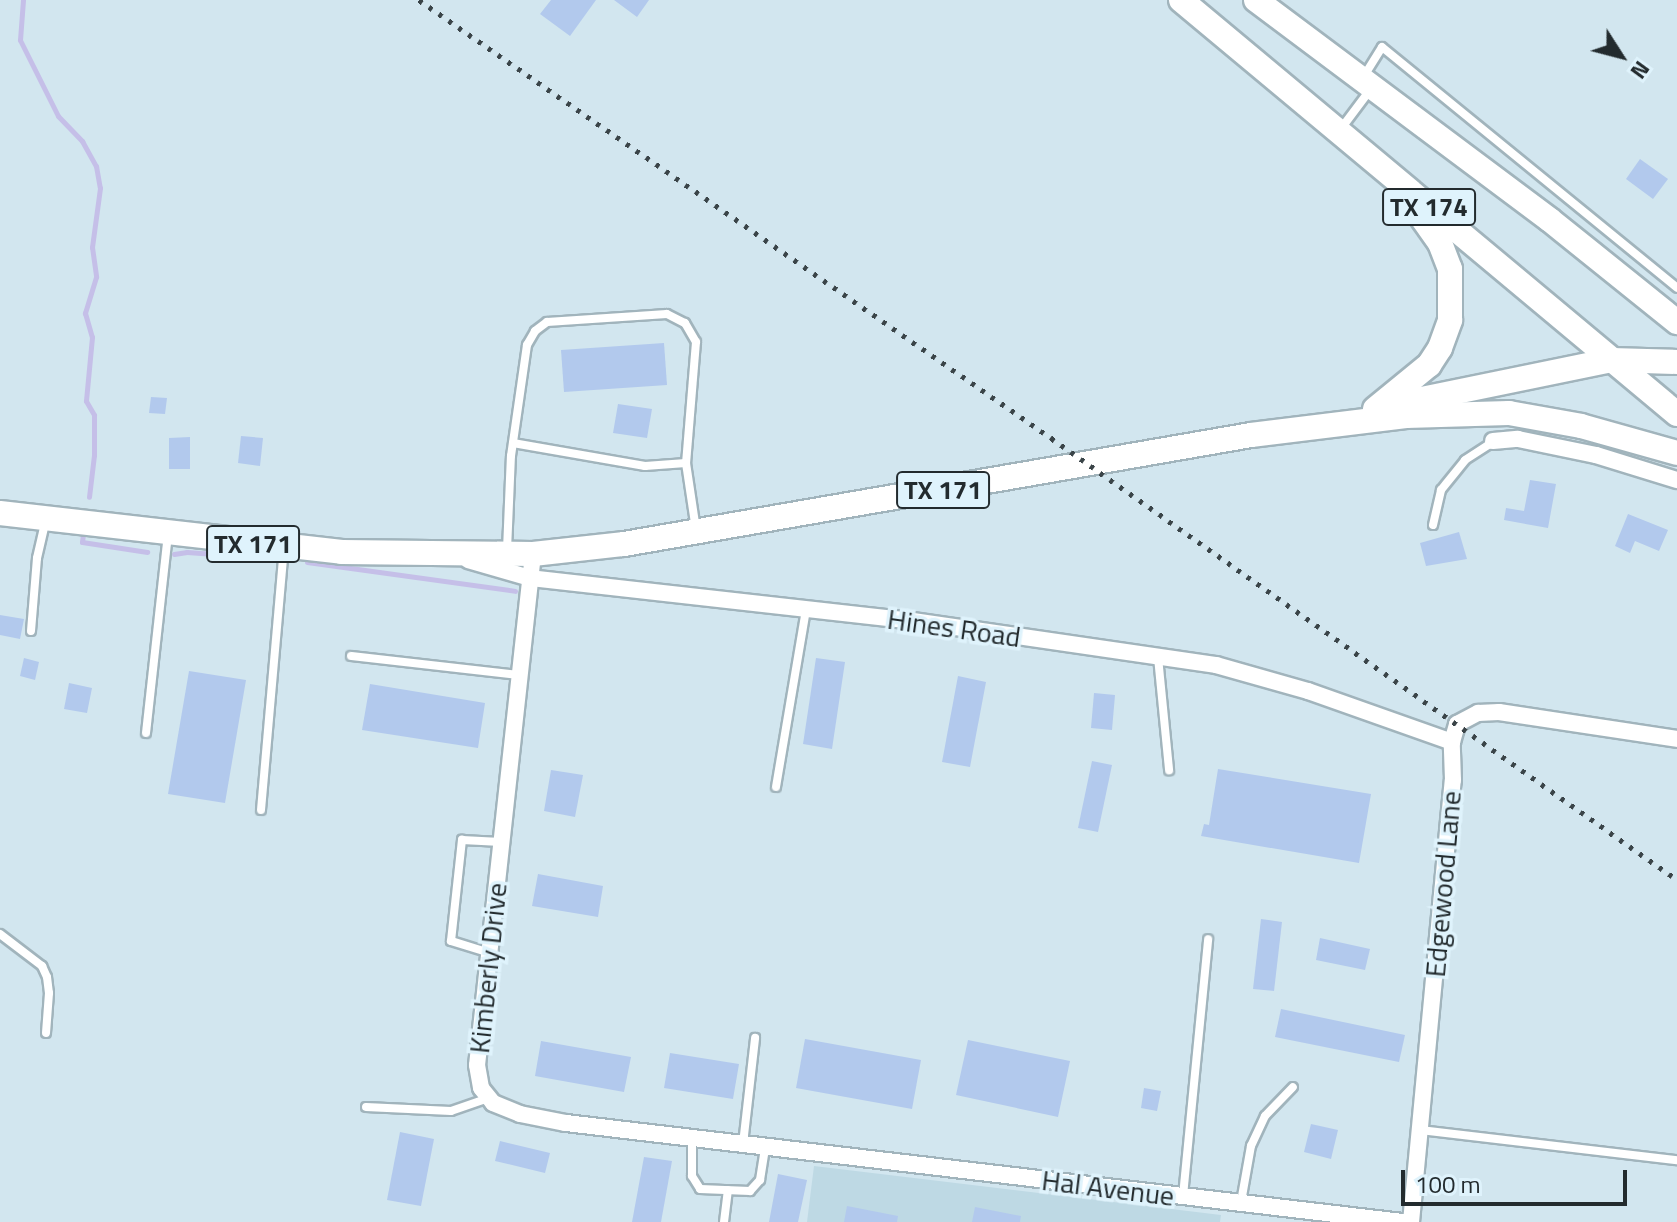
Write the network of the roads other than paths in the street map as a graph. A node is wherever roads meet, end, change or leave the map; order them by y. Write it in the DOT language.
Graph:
graph roads {
  1 [pos="1181,0"];
  2 [pos="1256,0"];
  3 [pos="1368,82"];
  4 [pos="1339,132"];
  5 [pos="1393,177"];
  6 [pos="1677,288"];
  7 [pos="1677,322"];
  8 [pos="1611,360"];
  9 [pos="1677,362"];
  10 [pos="1375,409"];
  11 [pos="1677,414"];
  12 [pos="1251,435"];
  13 [pos="1493,441"];
  14 [pos="513,443"];
  15 [pos="1677,453"];
  16 [pos="686,463"];
  17 [pos="1677,480"];
  18 [pos="0,513"];
  19 [pos="47,519"];
  20 [pos="1433,525"];
  21 [pos="696,530"];
  22 [pos="168,534"];
  23 [pos="284,547"];
  24 [pos="505,562"];
  25 [pos="532,566"];
  26 [pos="806,609"];
  27 [pos="31,631"];
  28 [pos="351,656"];
  29 [pos="1158,656"];
  30 [pos="520,675"];
  31 [pos="146,733"];
  32 [pos="1677,739"];
  33 [pos="1452,742"];
  34 [pos="1169,770"];
  35 [pos="776,787"];
  36 [pos="261,810"];
  37 [pos="502,842"];
  38 [pos="0,934"];
  39 [pos="1208,939"];
  40 [pos="490,953"];
  41 [pos="46,1033"];
  42 [pos="755,1038"];
  43 [pos="1293,1087"];
  44 [pos="489,1098"];
  45 [pos="366,1107"];
  46 [pos="1420,1130"];
  47 [pos="692,1138"];
  48 [pos="743,1144"];
  49 [pos="765,1147"];
  50 [pos="1677,1160"];
  51 [pos="728,1190"];
  52 [pos="1183,1196"];
  53 [pos="1240,1203"];
  54 [pos="724,1222"];
  55 [pos="1403,1222"];
  56 [pos="1411,1222"];
  1 -- 4 [label="main road, TX 174"];
  2 -- 3 [label="main road, TX 174"];
  3 -- 4 [label="lane"];
  3 -- 6 [label="lane"];
  3 -- 7 [label="main road, TX 174"];
  4 -- 5 [label="main road, TX 174"];
  5 -- 8 [label="main road, TX 174"];
  5 -- 10 [label="main road"];
  8 -- 9 [label="main road, TX 171"];
  8 -- 10 [label="main road, TX 171"];
  8 -- 11 [label="main road, TX 174"];
  10 -- 12 [label="main road, TX 171"];
  12 -- 15 [label="main road, TX 171"];
  12 -- 21 [label="main road, TX 171"];
  13 -- 17 [label="street"];
  13 -- 20 [label="lane"];
  14 -- 16 [label="lane"];
  14 -- 16 [label="lane"];
  14 -- 24 [label="lane"];
  16 -- 21 [label="lane"];
  18 -- 19 [label="main road, TX 171"];
  19 -- 22 [label="main road, TX 171"];
  19 -- 27 [label="lane"];
  21 -- 25 [label="main road, TX 171"];
  22 -- 23 [label="main road, TX 171"];
  22 -- 31 [label="lane"];
  23 -- 24 [label="main road, TX 171"];
  23 -- 36 [label="lane"];
  24 -- 25 [label="main road, TX 171"];
  25 -- 26 [label="street, Hines Road"];
  25 -- 30 [label="street, Kimberly Drive"];
  26 -- 29 [label="street, Hines Road"];
  26 -- 35 [label="lane"];
  28 -- 30 [label="lane"];
  29 -- 33 [label="street, Hines Road"];
  29 -- 34 [label="lane"];
  30 -- 37 [label="street, Kimberly Drive"];
  32 -- 33 [label="street"];
  33 -- 46 [label="street, Edgewood Lane"];
  37 -- 40 [label="street, Kimberly Drive"];
  37 -- 40 [label="lane"];
  38 -- 41 [label="lane"];
  39 -- 52 [label="lane"];
  40 -- 44 [label="street, Kimberly Drive"];
  42 -- 48 [label="lane"];
  43 -- 53 [label="lane"];
  44 -- 45 [label="lane"];
  44 -- 47 [label="street"];
  46 -- 50 [label="lane"];
  46 -- 56 [label="street, Edgewood Lane"];
  47 -- 48 [label="street"];
  47 -- 51 [label="lane"];
  48 -- 49 [label="street"];
  49 -- 51 [label="lane"];
  49 -- 52 [label="street, Hal Avenue"];
  51 -- 54 [label="lane"];
  52 -- 53 [label="street, Hal Avenue"];
  53 -- 55 [label="street, Hal Avenue"];
}
